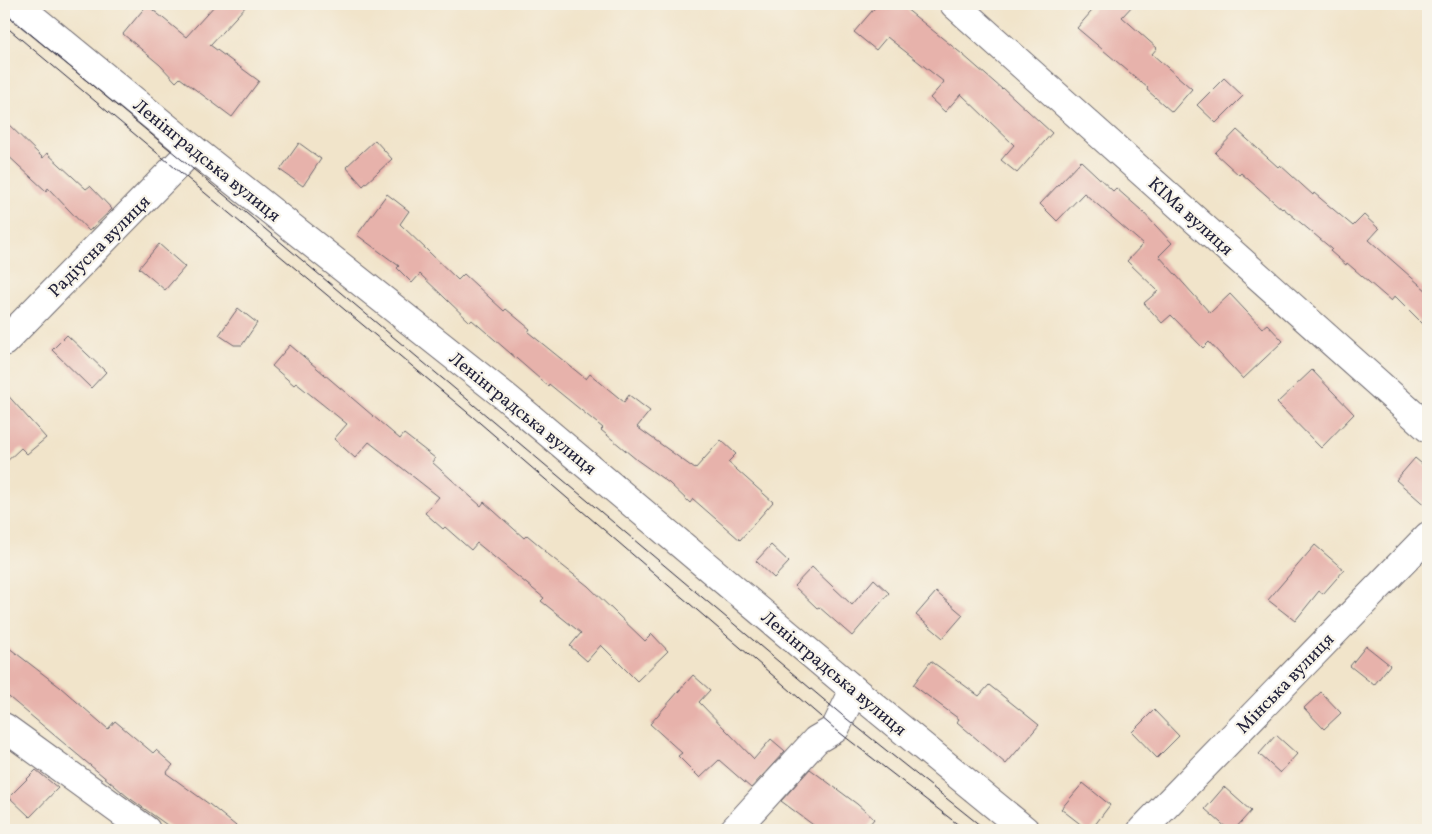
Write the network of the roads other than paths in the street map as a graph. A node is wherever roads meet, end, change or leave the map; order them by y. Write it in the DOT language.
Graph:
graph roads {
  1 [pos="16,4"];
  2 [pos="954,4"];
  3 [pos="193,149"];
  4 [pos="4,342"];
  5 [pos="1428,428"];
  6 [pos="1428,536"];
  7 [pos="854,690"];
  8 [pos="4,728"];
  9 [pos="146,830"];
  10 [pos="734,830"];
  11 [pos="1025,830"];
  12 [pos="1142,830"];
  1 -- 3 [label="street, Ленінградська вулиця"];
  2 -- 5 [label="street, КІМа вулиця"];
  3 -- 4 [label="street, Радіусна вулиця"];
  3 -- 7 [label="street, Ленінградська вулиця"];
  6 -- 12 [label="street, Мінська вулиця"];
  7 -- 10 [label="street"];
  7 -- 11 [label="street, Ленінградська вулиця"];
  8 -- 9 [label="street"];
}
